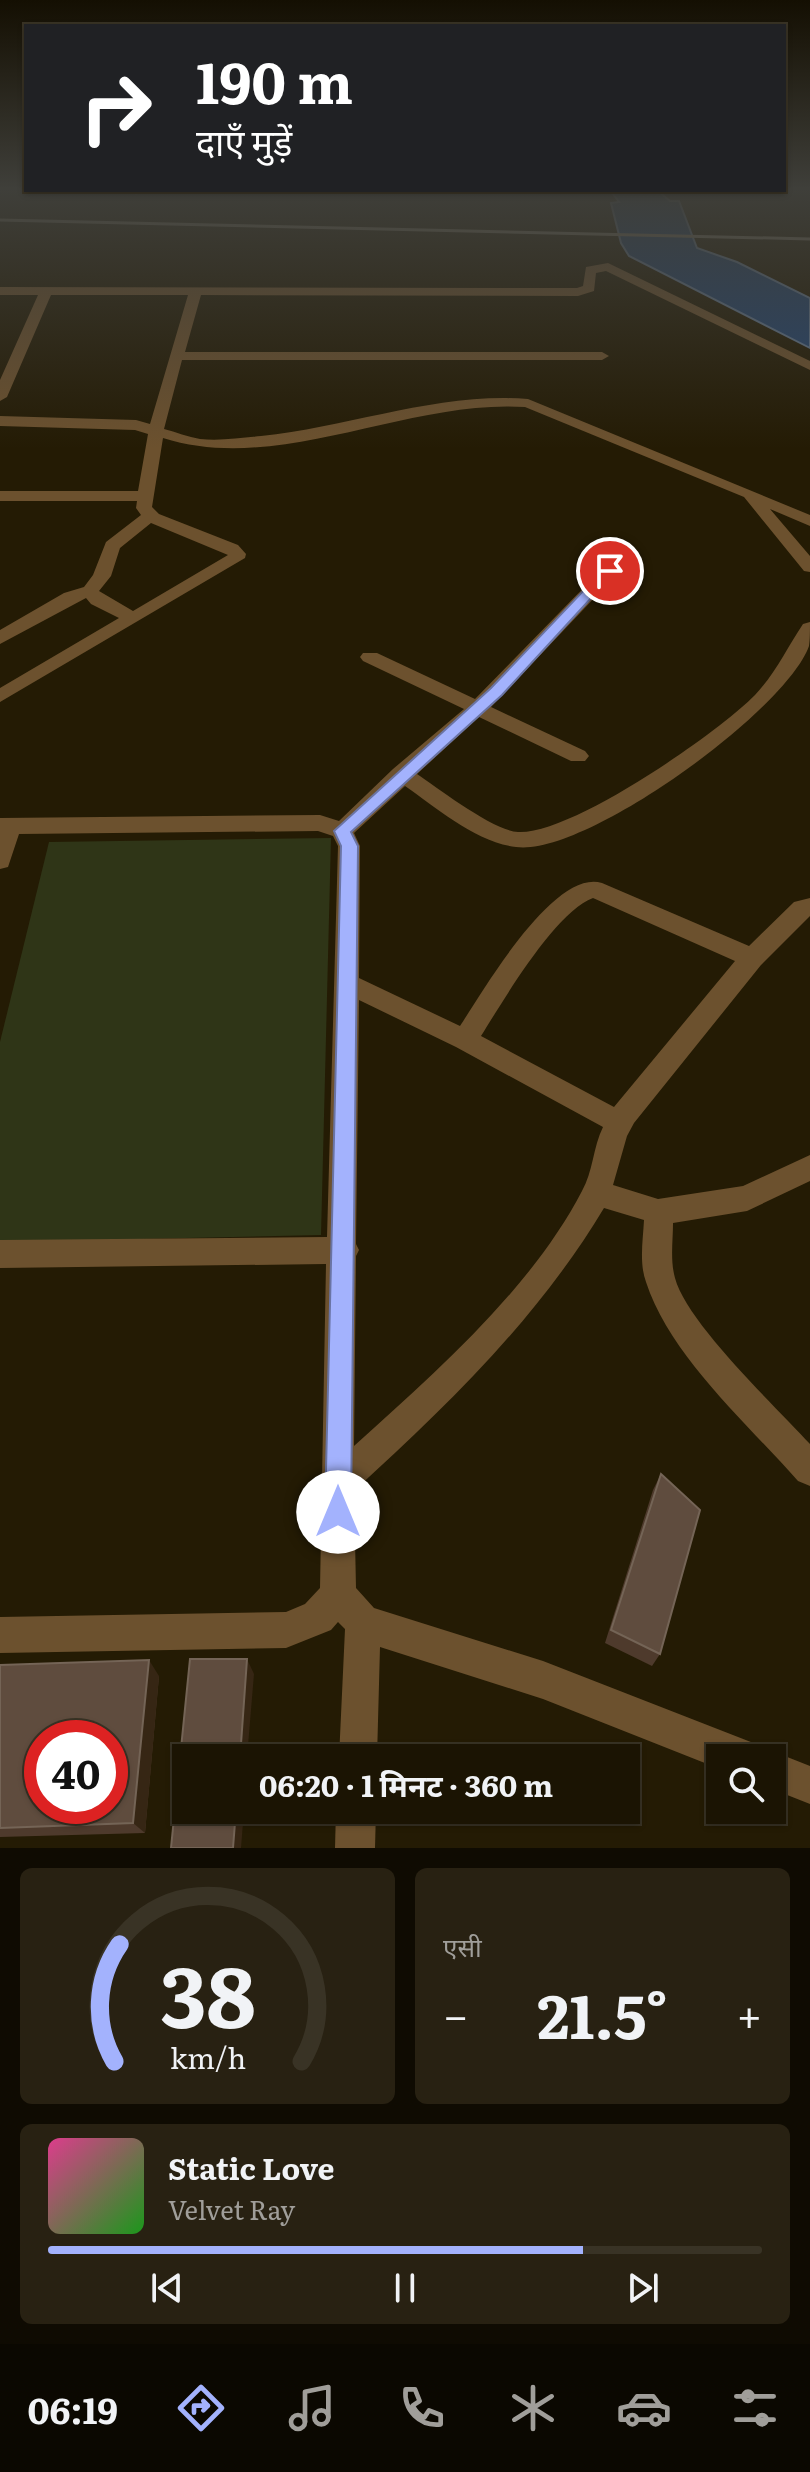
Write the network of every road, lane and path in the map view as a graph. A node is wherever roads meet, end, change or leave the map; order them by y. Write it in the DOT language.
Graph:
graph roads {
  1 [pos="590,276"];
  2 [pos="627,276"];
  3 [pos="0,291"];
  4 [pos="46,291"];
  5 [pos="196,291"];
  6 [pos="177,356"];
  7 [pos="602,356"];
  8 [pos="810,366"];
  9 [pos="0,397"];
  10 [pos="0,421"];
  11 [pos="158,432"];
  12 [pos="749,493"];
  13 [pos="0,496"];
  14 [pos="145,496"];
  15 [pos="810,499"];
  16 [pos="780,507"];
  17 [pos="150,516"];
  18 [pos="810,521"];
  19 [pos="810,567"];
  20 [pos="610,571"];
  21 [pos="90,591"];
  22 [pos="133,618"];
  23 [pos="810,628"];
  24 [pos="0,638"];
  25 [pos="370,657"];
  26 [pos="0,696"];
  27 [pos="476,710"];
  28 [pos="578,756"];
  29 [pos="401,774"];
  30 [pos="5,826"];
  31 [pos="342,831"];
  32 [pos="0,861"];
  33 [pos="810,907"];
  34 [pos="752,958"];
  35 [pos="347,983"];
  36 [pos="465,1040"];
  37 [pos="620,1123"];
  38 [pos="810,1167"];
  39 [pos="597,1193"];
  40 [pos="658,1212"];
  41 [pos="344,1250"];
  42 [pos="0,1254"];
  43 [pos="810,1469"];
  44 [pos="337,1484"];
  45 [pos="338,1595"];
  46 [pos="363,1623"];
  47 [pos="0,1635"];
  48 [pos="359,1744"];
  49 [pos="706,1744"];
  50 [pos="786,1776"];
  51 [pos="810,1785"];
  52 [pos="356,1824"];
  53 [pos="355,1848"];
  1 -- 5 [label="street"];
  2 -- 8 [label="street"];
  3 -- 4 [label="street"];
  4 -- 5 [label="street"];
  4 -- 9 [label="street"];
  5 -- 6 [label="street"];
  6 -- 7 [label="street"];
  6 -- 11 [label="street"];
  10 -- 11 [label="street"];
  11 -- 12 [label="street"];
  11 -- 14 [label="street"];
  12 -- 16 [label="street"];
  12 -- 19 [label="street"];
  13 -- 14 [label="street"];
  14 -- 17 [label="street"];
  15 -- 16 [label="street"];
  16 -- 18 [label="street"];
  17 -- 21 [label="street"];
  17 -- 22 [label="street"];
  20 -- 27 [label="street"];
  21 -- 22 [label="street"];
  21 -- 24 [label="street"];
  22 -- 26 [label="street"];
  23 -- 29 [label="street"];
  25 -- 27 [label="street"];
  27 -- 28 [label="street"];
  27 -- 29 [label="street"];
  29 -- 31 [label="street"];
  30 -- 31 [label="street"];
  30 -- 32 [label="street"];
  31 -- 35 [label="street"];
  33 -- 34 [label="street"];
  34 -- 36 [label="street"];
  34 -- 37 [label="street"];
  35 -- 36 [label="street"];
  35 -- 41 [label="street"];
  36 -- 37 [label="street"];
  37 -- 39 [label="street"];
  38 -- 40 [label="street"];
  39 -- 40 [label="street"];
  39 -- 44 [label="street"];
  40 -- 43 [label="street"];
  41 -- 42 [label="street"];
  41 -- 44 [label="street"];
  44 -- 45 [label="street"];
  45 -- 46 [label="street"];
  45 -- 47 [label="street"];
  46 -- 48 [label="street"];
  46 -- 49 [label="street"];
  50 -- 51 [label="street"];
  52 -- 53 [label="street"];
}
